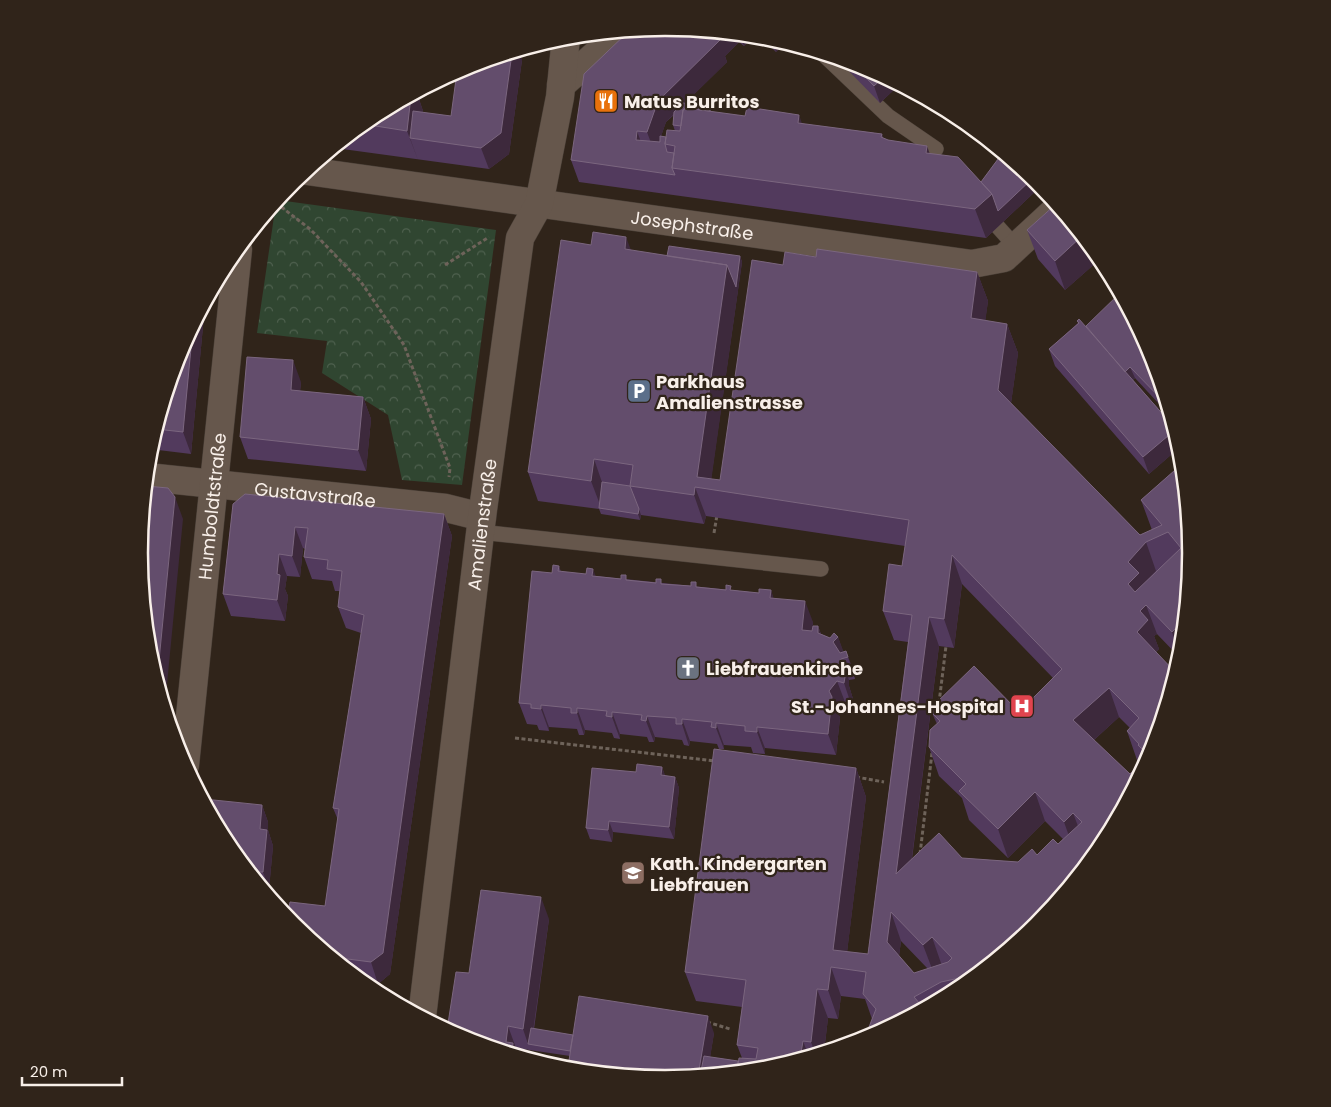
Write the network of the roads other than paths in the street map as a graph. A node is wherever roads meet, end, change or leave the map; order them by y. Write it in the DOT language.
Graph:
graph roads {
  1 [pos="614,39"];
  2 [pos="565,46"];
  3 [pos="830,63"];
  4 [pos="561,86"];
  5 [pos="936,149"];
  6 [pos="316,172"];
  7 [pos="539,204"];
  8 [pos="1054,212"];
  9 [pos="998,227"];
  10 [pos="1016,247"];
  11 [pos="236,264"];
  12 [pos="154,478"];
  13 [pos="212,484"];
  14 [pos="481,525"];
  15 [pos="821,569"];
  16 [pos="187,748"];
  17 [pos="423,1009"];
  1 -- 4 [label="street"];
  2 -- 4 [label="street, Amalienstraße"];
  3 -- 5 [label="lane"];
  4 -- 7 [label="street, Amalienstraße"];
  6 -- 7 [label="street, Josephstraße"];
  7 -- 10 [label="street, Josephstraße"];
  7 -- 14 [label="street, Amalienstraße"];
  8 -- 10 [label="street, Josephstraße"];
  9 -- 10 [label="lane"];
  11 -- 13 [label="street, Humboldtstraße"];
  12 -- 13 [label="street, Gustavstraße"];
  13 -- 14 [label="street, Gustavstraße"];
  13 -- 16 [label="street, Humboldtstraße"];
  14 -- 15 [label="lane"];
  14 -- 17 [label="street, Amalienstraße"];
}
